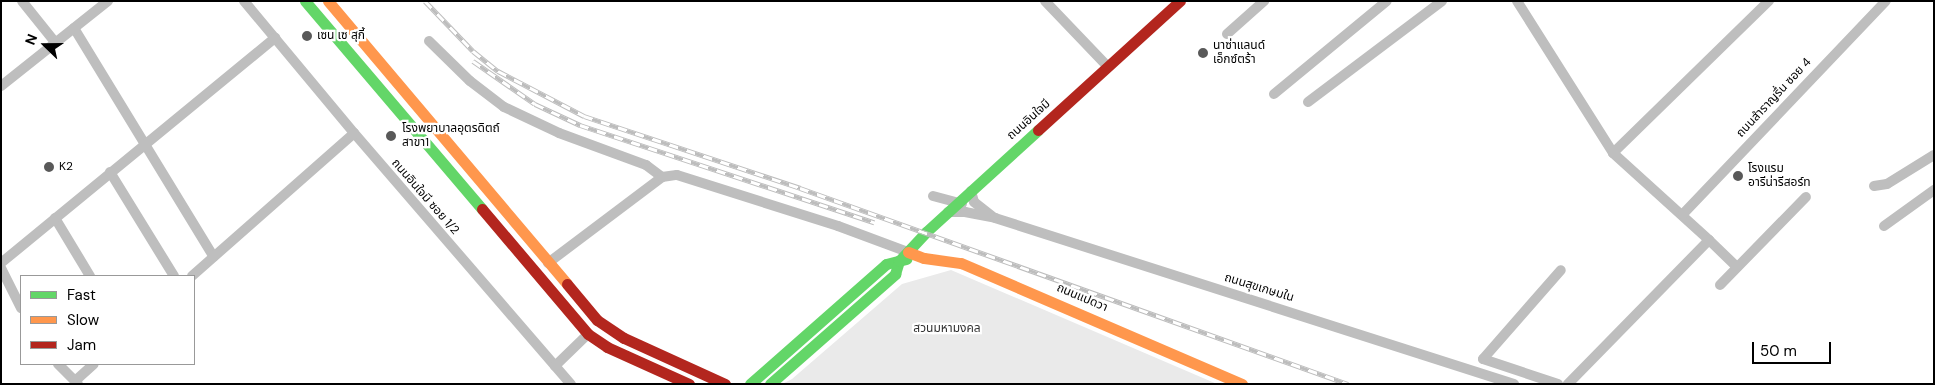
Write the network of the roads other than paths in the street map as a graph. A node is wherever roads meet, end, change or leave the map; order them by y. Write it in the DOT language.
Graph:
graph roads {
  1 [pos="22,1"];
  2 [pos="108,1"];
  3 [pos="244,1"];
  4 [pos="305,1"];
  5 [pos="328,1"];
  6 [pos="1045,1"];
  7 [pos="1180,1"];
  8 [pos="1264,1"];
  9 [pos="1387,1"];
  10 [pos="1442,1"];
  11 [pos="1517,1"];
  12 [pos="1769,1"];
  13 [pos="1886,1"];
  14 [pos="74,28"];
  15 [pos="1227,34"];
  16 [pos="275,38"];
  17 [pos="429,41"];
  18 [pos="55,42"];
  19 [pos="1108,67"];
  20 [pos="1,86"];
  21 [pos="1274,94"];
  22 [pos="1308,102"];
  23 [pos="354,133"];
  24 [pos="145,144"];
  25 [pos="1613,153"];
  26 [pos="1934,155"];
  27 [pos="110,172"];
  28 [pos="662,177"];
  29 [pos="1874,186"];
  30 [pos="1934,190"];
  31 [pos="971,191"];
  32 [pos="933,196"];
  33 [pos="1806,197"];
  34 [pos="958,203"];
  35 [pos="948,212"];
  36 [pos="1683,214"];
  37 [pos="55,218"];
  38 [pos="995,218"];
  39 [pos="1884,226"];
  40 [pos="920,238"];
  41 [pos="1709,240"];
  42 [pos="908,252"];
  43 [pos="214,257"];
  44 [pos="928,258"];
  45 [pos="899,261"];
  46 [pos="1,263"];
  47 [pos="548,263"];
  48 [pos="1738,267"];
  49 [pos="1,268"];
  50 [pos="1561,270"];
  51 [pos="89,275"];
  52 [pos="173,275"];
  53 [pos="193,275"];
  54 [pos="1720,285"];
  55 [pos="20,306"];
  56 [pos="588,334"];
  57 [pos="59,365"];
  58 [pos="93,365"];
  59 [pos="555,366"];
  60 [pos="77,382"];
  61 [pos="570,384"];
  62 [pos="689,384"];
  63 [pos="725,384"];
  64 [pos="750,384"];
  65 [pos="770,384"];
  66 [pos="1242,384"];
  67 [pos="1514,384"];
  68 [pos="1558,384"];
  69 [pos="1568,384"];
  1 -- 18 [label="street"];
  2 -- 14 [label="street"];
  3 -- 16 [label="street, ถนนอินใจมี ซอย 1/2"];
  4 -- 56 [label="street"];
  5 -- 47 [label="street"];
  6 -- 19 [label="street"];
  7 -- 19 [label="street, ถนนอินใจมี"];
  8 -- 15 [label="street"];
  9 -- 21 [label="street"];
  10 -- 22 [label="street"];
  11 -- 25 [label="street"];
  12 -- 25 [label="street"];
  13 -- 36 [label="street, ถนนสำราญรื่น ซอย 4"];
  14 -- 18 [label="street"];
  14 -- 24 [label="street"];
  16 -- 23 [label="street, ถนนอินใจมี ซอย 1/2"];
  16 -- 24 [label="street"];
  17 -- 28 [label="street"];
  18 -- 20 [label="street"];
  19 -- 31 [label="street, ถนนอินใจมี"];
  23 -- 43 [label="street"];
  23 -- 59 [label="street, ถนนอินใจมี ซอย 1/2"];
  24 -- 27 [label="street"];
  24 -- 43 [label="street"];
  25 -- 36 [label="street"];
  26 -- 29 [label="street"];
  27 -- 37 [label="street"];
  27 -- 52 [label="street"];
  28 -- 42 [label="street"];
  28 -- 47 [label="street"];
  30 -- 39 [label="street"];
  31 -- 34 [label="street, ถนนอินใจมี"];
  31 -- 38 [label="street, ถนนสุขเกษมใน"];
  32 -- 34 [label="street, ถนนสุขเกษมใน"];
  33 -- 48 [label="street"];
  34 -- 35 [label="street, ถนนอินใจมี"];
  34 -- 38 [label="street, ถนนสุขเกษมใน"];
  35 -- 38 [label="street, ถนนสุขเกษมใน"];
  35 -- 40 [label="street, ถนนอินใจมี"];
  36 -- 41 [label="street"];
  37 -- 46 [label="street"];
  37 -- 51 [label="street"];
  38 -- 67 [label="street, ถนนสุขเกษมใน"];
  40 -- 42 [label="street, ถนนอินใจมี"];
  40 -- 44 [label="street"];
  41 -- 48 [label="street"];
  41 -- 69 [label="street"];
  42 -- 44 [label="street, ถนนแปดวา"];
  42 -- 45 [label="street, ถนนอินใจมี"];
  43 -- 53 [label="street"];
  44 -- 45 [label="street"];
  44 -- 66 [label="street, ถนนแปดวา"];
  45 -- 64 [label="street, ถนนอินใจมี"];
  45 -- 65 [label="street, ถนนอินใจมี"];
  47 -- 63 [label="street"];
  48 -- 54 [label="street"];
  49 -- 55 [label="street"];
  50 -- 68 [label="street"];
  56 -- 59 [label="street"];
  56 -- 62 [label="street"];
  57 -- 60 [label="street"];
  58 -- 60 [label="street"];
  59 -- 61 [label="street, ถนนอินใจมี ซอย 1/2"];
}
